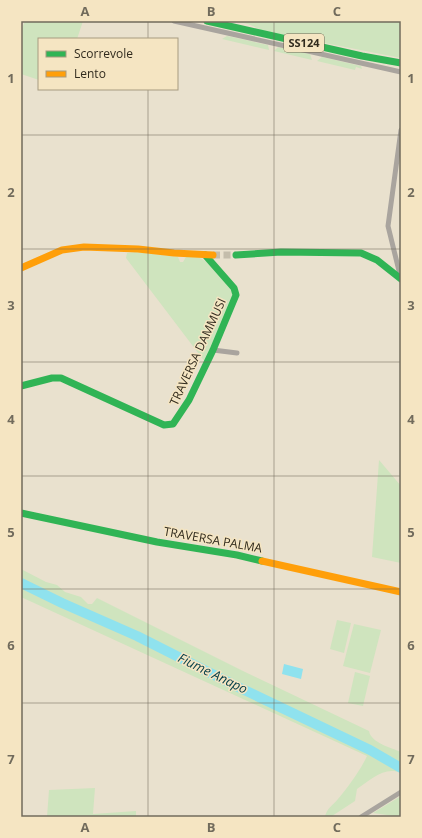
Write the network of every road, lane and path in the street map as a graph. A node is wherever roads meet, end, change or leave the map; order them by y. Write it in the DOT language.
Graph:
graph roads {
  1 [pos="174,21"];
  2 [pos="207,21"];
  3 [pos="401,63"];
  4 [pos="401,72"];
  5 [pos="401,130"];
  6 [pos="236,255"];
  7 [pos="21,268"];
  8 [pos="401,279"];
  9 [pos="213,350"];
  10 [pos="237,354"];
  11 [pos="21,386"];
  12 [pos="21,513"];
  13 [pos="401,592"];
  14 [pos="401,792"];
  15 [pos="361,817"];
  1 -- 4 [label="street"];
  2 -- 3 [label="street, SS124"];
  5 -- 8 [label="street"];
  6 -- 8 [label="street"];
  7 -- 9 [label="street, TRAVERSA DAMMUSI"];
  9 -- 10 [label="street"];
  9 -- 11 [label="street, TRAVERSA DAMMUSI"];
  12 -- 13 [label="street, TRAVERSA PALMA"];
  14 -- 15 [label="street"];
}
